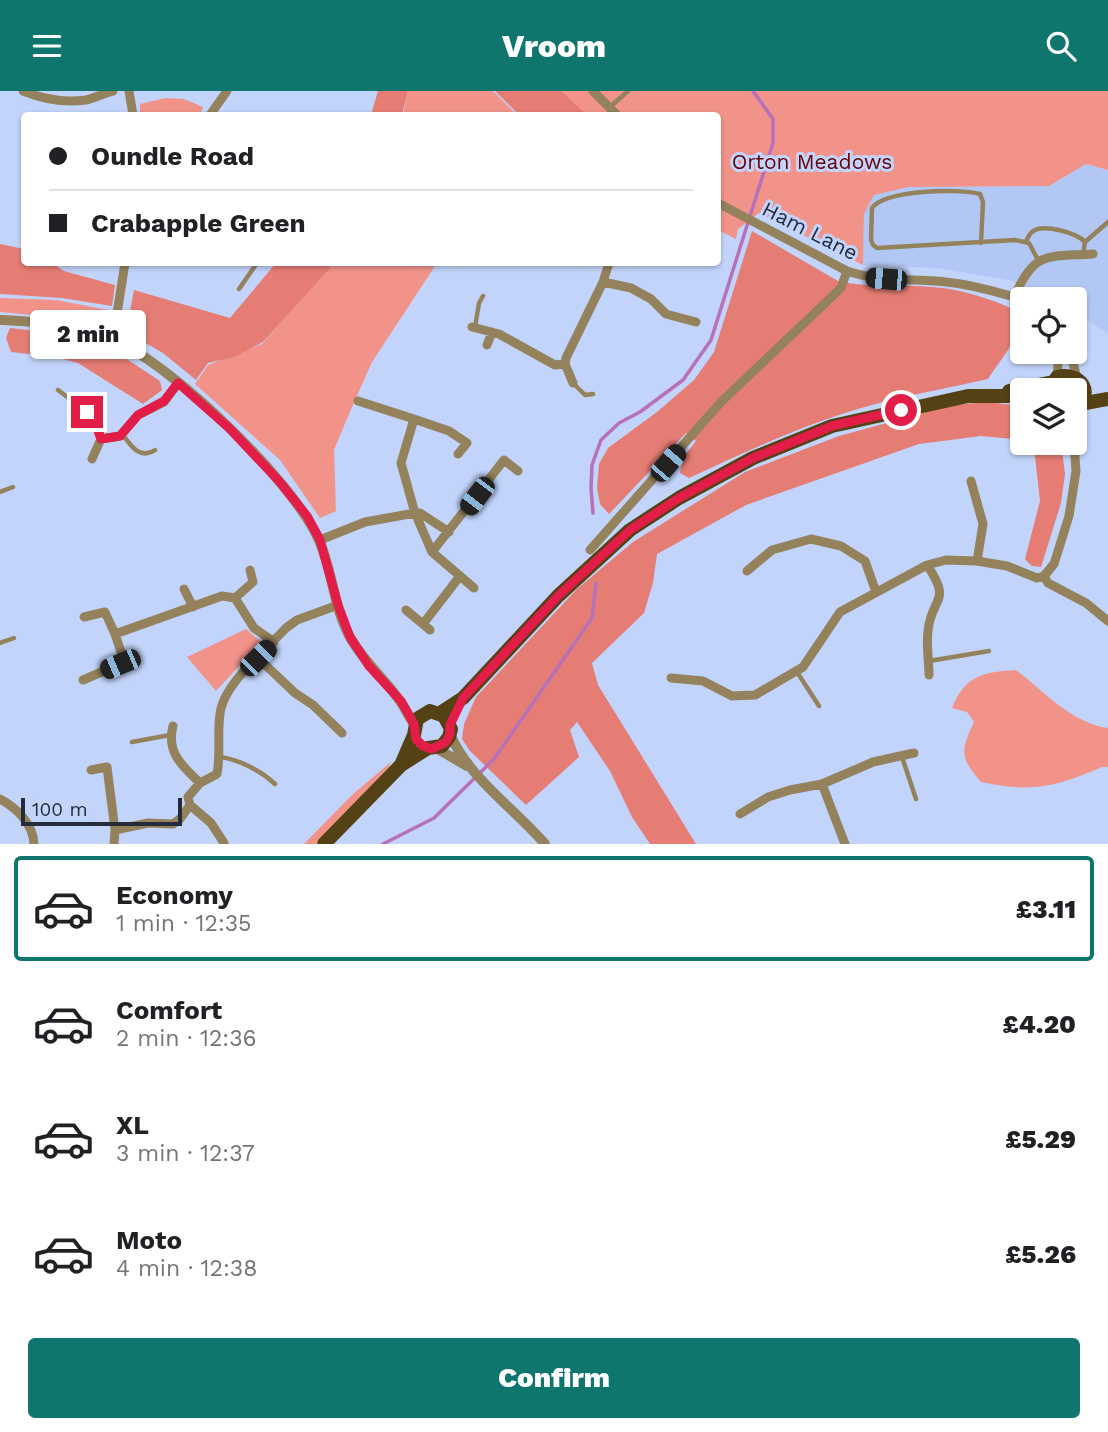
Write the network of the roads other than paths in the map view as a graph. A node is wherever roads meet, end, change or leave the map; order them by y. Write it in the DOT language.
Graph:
graph roads {
  1 [pos="23,91"];
  2 [pos="113,91"];
  3 [pos="128,91"];
  4 [pos="227,91"];
  5 [pos="593,91"];
  6 [pos="628,91"];
  7 [pos="609,108"];
  8 [pos="132,112"];
  9 [pos="211,112"];
  10 [pos="614,112"];
  11 [pos="721,205"];
  12 [pos="1108,222"];
  13 [pos="1026,242"];
  14 [pos="981,243"];
  15 [pos="1085,243"];
  16 [pos="1093,254"];
  17 [pos="1082,255"];
  18 [pos="1038,260"];
  19 [pos="125,266"];
  20 [pos="255,266"];
  21 [pos="608,266"];
  22 [pos="847,271"];
  23 [pos="603,282"];
  24 [pos="1022,287"];
  25 [pos="239,289"];
  26 [pos="483,296"];
  27 [pos="1010,297"];
  28 [pos="0,320"];
  29 [pos="696,323"];
  30 [pos="473,327"];
  31 [pos="492,332"];
  32 [pos="113,339"];
  33 [pos="487,345"];
  34 [pos="565,364"];
  35 [pos="178,383"];
  36 [pos="573,383"];
  37 [pos="1087,384"];
  38 [pos="58,390"];
  39 [pos="1010,391"];
  40 [pos="1108,391"];
  41 [pos="593,394"];
  42 [pos="991,395"];
  43 [pos="1010,396"];
  44 [pos="1108,400"];
  45 [pos="358,401"];
  46 [pos="1087,405"];
  47 [pos="87,412"];
  48 [pos="414,419"];
  49 [pos="123,435"];
  50 [pos="101,439"];
  51 [pos="155,450"];
  52 [pos="458,454"];
  53 [pos="1075,455"];
  54 [pos="92,459"];
  55 [pos="518,471"];
  56 [pos="971,481"];
  57 [pos="13,487"];
  58 [pos="0,492"];
  59 [pos="415,513"];
  60 [pos="449,532"];
  61 [pos="320,540"];
  62 [pos="432,552"];
  63 [pos="591,552"];
  64 [pos="977,561"];
  65 [pos="927,565"];
  66 [pos="250,570"];
  67 [pos="747,571"];
  68 [pos="460,576"];
  69 [pos="1044,576"];
  70 [pos="474,588"];
  71 [pos="184,589"];
  72 [pos="876,591"];
  73 [pos="235,598"];
  74 [pos="338,605"];
  75 [pos="192,607"];
  76 [pos="406,610"];
  77 [pos="84,617"];
  78 [pos="1108,621"];
  79 [pos="115,634"];
  80 [pos="14,638"];
  81 [pos="274,642"];
  82 [pos="0,643"];
  83 [pos="989,651"];
  84 [pos="258,658"];
  85 [pos="929,661"];
  86 [pos="796,671"];
  87 [pos="929,675"];
  88 [pos="671,678"];
  89 [pos="83,680"];
  90 [pos="463,698"];
  91 [pos="401,701"];
  92 [pos="819,706"];
  93 [pos="433,713"];
  94 [pos="414,729"];
  95 [pos="450,729"];
  96 [pos="171,730"];
  97 [pos="342,733"];
  98 [pos="132,742"];
  99 [pos="432,748"];
  100 [pos="914,753"];
  101 [pos="902,756"];
  102 [pos="221,757"];
  103 [pos="401,765"];
  104 [pos="469,767"];
  105 [pos="91,770"];
  106 [pos="200,783"];
  107 [pos="275,784"];
  108 [pos="822,784"];
  109 [pos="0,799"];
  110 [pos="916,799"];
  111 [pos="190,805"];
  112 [pos="740,814"];
  113 [pos="115,830"];
  114 [pos="224,843"];
  115 [pos="34,844"];
  116 [pos="114,844"];
  117 [pos="324,844"];
  118 [pos="545,844"];
  119 [pos="845,844"];
  1 -- 2 [label="street"];
  3 -- 8 [label="street"];
  4 -- 9 [label="street"];
  5 -- 7 [label="street"];
  6 -- 7 [label="lane"];
  7 -- 10 [label="street"];
  11 -- 22 [label="street, Ham Lane"];
  12 -- 15 [label="lane"];
  13 -- 14 [label="lane"];
  13 -- 15 [label="lane"];
  13 -- 18 [label="lane"];
  14 -- 14 [label="lane"];
  15 -- 17 [label="lane"];
  16 -- 17 [label="street"];
  17 -- 18 [label="street"];
  18 -- 24 [label="street"];
  19 -- 32 [label="street"];
  20 -- 25 [label="lane"];
  21 -- 23 [label="street"];
  22 -- 27 [label="street, Ham Lane"];
  22 -- 63 [label="street"];
  23 -- 29 [label="street"];
  23 -- 34 [label="street"];
  26 -- 30 [label="lane"];
  28 -- 32 [label="street"];
  30 -- 31 [label="street"];
  31 -- 33 [label="street"];
  31 -- 34 [label="street"];
  32 -- 35 [label="street"];
  34 -- 36 [label="street"];
  35 -- 49 [label="street"];
  35 -- 61 [label="street"];
  36 -- 41 [label="lane"];
  37 -- 40 [label="main road"];
  38 -- 47 [label="lane"];
  39 -- 42 [label="main road"];
  42 -- 43 [label="main road"];
  42 -- 63 [label="main road"];
  44 -- 46 [label="main road"];
  45 -- 48 [label="street"];
  47 -- 50 [label="street"];
  48 -- 52 [label="street"];
  48 -- 59 [label="street"];
  49 -- 50 [label="street"];
  49 -- 51 [label="lane"];
  50 -- 54 [label="street"];
  53 -- 69 [label="street"];
  55 -- 60 [label="street"];
  56 -- 64 [label="street"];
  57 -- 58 [label="lane"];
  59 -- 60 [label="street"];
  59 -- 61 [label="street"];
  59 -- 62 [label="street"];
  60 -- 62 [label="street"];
  61 -- 74 [label="street"];
  62 -- 68 [label="street"];
  63 -- 90 [label="main road"];
  64 -- 65 [label="street"];
  64 -- 69 [label="street"];
  65 -- 72 [label="street"];
  65 -- 85 [label="street"];
  66 -- 73 [label="street"];
  67 -- 72 [label="street"];
  68 -- 70 [label="street"];
  68 -- 76 [label="street"];
  69 -- 78 [label="street"];
  71 -- 75 [label="street"];
  72 -- 86 [label="street"];
  73 -- 75 [label="street"];
  73 -- 81 [label="street"];
  74 -- 81 [label="street"];
  74 -- 91 [label="street"];
  75 -- 79 [label="street"];
  77 -- 79 [label="street"];
  79 -- 89 [label="street"];
  80 -- 82 [label="lane"];
  81 -- 84 [label="street"];
  83 -- 85 [label="lane"];
  84 -- 97 [label="street"];
  84 -- 102 [label="street"];
  85 -- 87 [label="street"];
  86 -- 88 [label="street"];
  86 -- 92 [label="lane"];
  90 -- 93 [label="main road"];
  90 -- 95 [label="main road"];
  91 -- 93 [label="street"];
  91 -- 94 [label="street"];
  93 -- 94 [label="main road"];
  93 -- 95 [label="main road"];
  94 -- 99 [label="main road"];
  94 -- 103 [label="main road"];
  95 -- 99 [label="main road"];
  95 -- 104 [label="street"];
  96 -- 98 [label="lane"];
  96 -- 106 [label="street"];
  99 -- 103 [label="main road"];
  99 -- 104 [label="street"];
  100 -- 101 [label="street"];
  101 -- 108 [label="street"];
  101 -- 110 [label="lane"];
  102 -- 106 [label="street"];
  102 -- 107 [label="lane"];
  103 -- 117 [label="main road"];
  104 -- 118 [label="street"];
  105 -- 113 [label="street"];
  106 -- 111 [label="street"];
  108 -- 112 [label="street"];
  108 -- 119 [label="street"];
  109 -- 115 [label="street"];
  111 -- 113 [label="street"];
  111 -- 114 [label="street"];
  113 -- 116 [label="street"];
}
